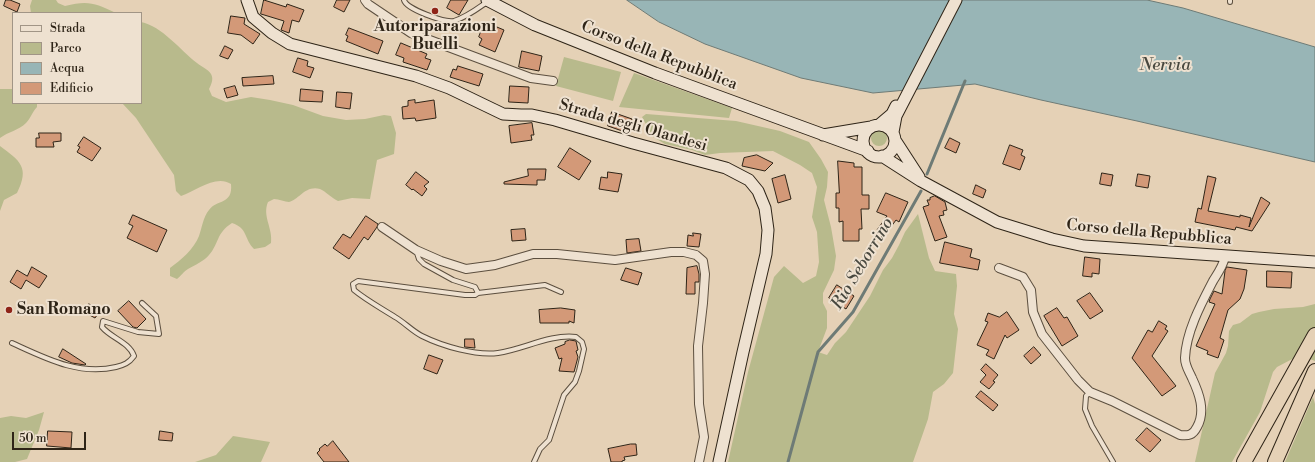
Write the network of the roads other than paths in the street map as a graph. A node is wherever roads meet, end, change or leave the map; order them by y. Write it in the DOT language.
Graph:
graph roads {
  1 [pos="247,0"];
  2 [pos="365,0"];
  3 [pos="404,0"];
  4 [pos="488,0"];
  5 [pos="950,0"];
  6 [pos="956,0"];
  7 [pos="553,81"];
  8 [pos="894,115"];
  9 [pos="875,126"];
  10 [pos="822,135"];
  11 [pos="894,136"];
  12 [pos="868,151"];
  13 [pos="882,156"];
  14 [pos="921,181"];
  15 [pos="382,227"];
  16 [pos="416,250"];
  17 [pos="1225,257"];
  18 [pos="1315,262"];
  19 [pos="998,268"];
  20 [pos="561,292"];
  21 [pos="478,293"];
  22 [pos="142,303"];
  23 [pos="1313,339"];
  24 [pos="12,343"];
  25 [pos="1315,371"];
  26 [pos="1090,392"];
  27 [pos="534,462"];
  28 [pos="699,462"];
  29 [pos="720,462"];
  30 [pos="1113,462"];
  31 [pos="1244,462"];
  32 [pos="1275,462"];
  1 -- 29 [label="main road, Strada degli Olandesi"];
  2 -- 7 [label="street"];
  3 -- 4 [label="lane"];
  4 -- 10 [label="main road, Corso della Repubblica"];
  5 -- 8 [label="main road"];
  6 -- 8 [label="main road"];
  8 -- 9 [label="main road"];
  8 -- 11 [label="main road"];
  9 -- 10 [label="main road, Corso della Repubblica"];
  9 -- 11 [label="main road"];
  9 -- 12 [label="main road"];
  10 -- 12 [label="main road, Corso della Repubblica"];
  11 -- 13 [label="main road"];
  11 -- 14 [label="main road, Corso della Repubblica"];
  12 -- 13 [label="main road"];
  13 -- 14 [label="main road, Corso della Repubblica"];
  14 -- 17 [label="main road, Corso della Repubblica"];
  15 -- 16 [label="street"];
  16 -- 21 [label="lane"];
  16 -- 28 [label="street"];
  17 -- 18 [label="main road, Corso della Repubblica"];
  17 -- 26 [label="street"];
  19 -- 26 [label="street"];
  20 -- 21 [label="lane"];
  21 -- 27 [label="lane"];
  22 -- 24 [label="lane"];
  23 -- 31 [label="highway"];
  25 -- 32 [label="highway"];
  26 -- 30 [label="lane"];
}
